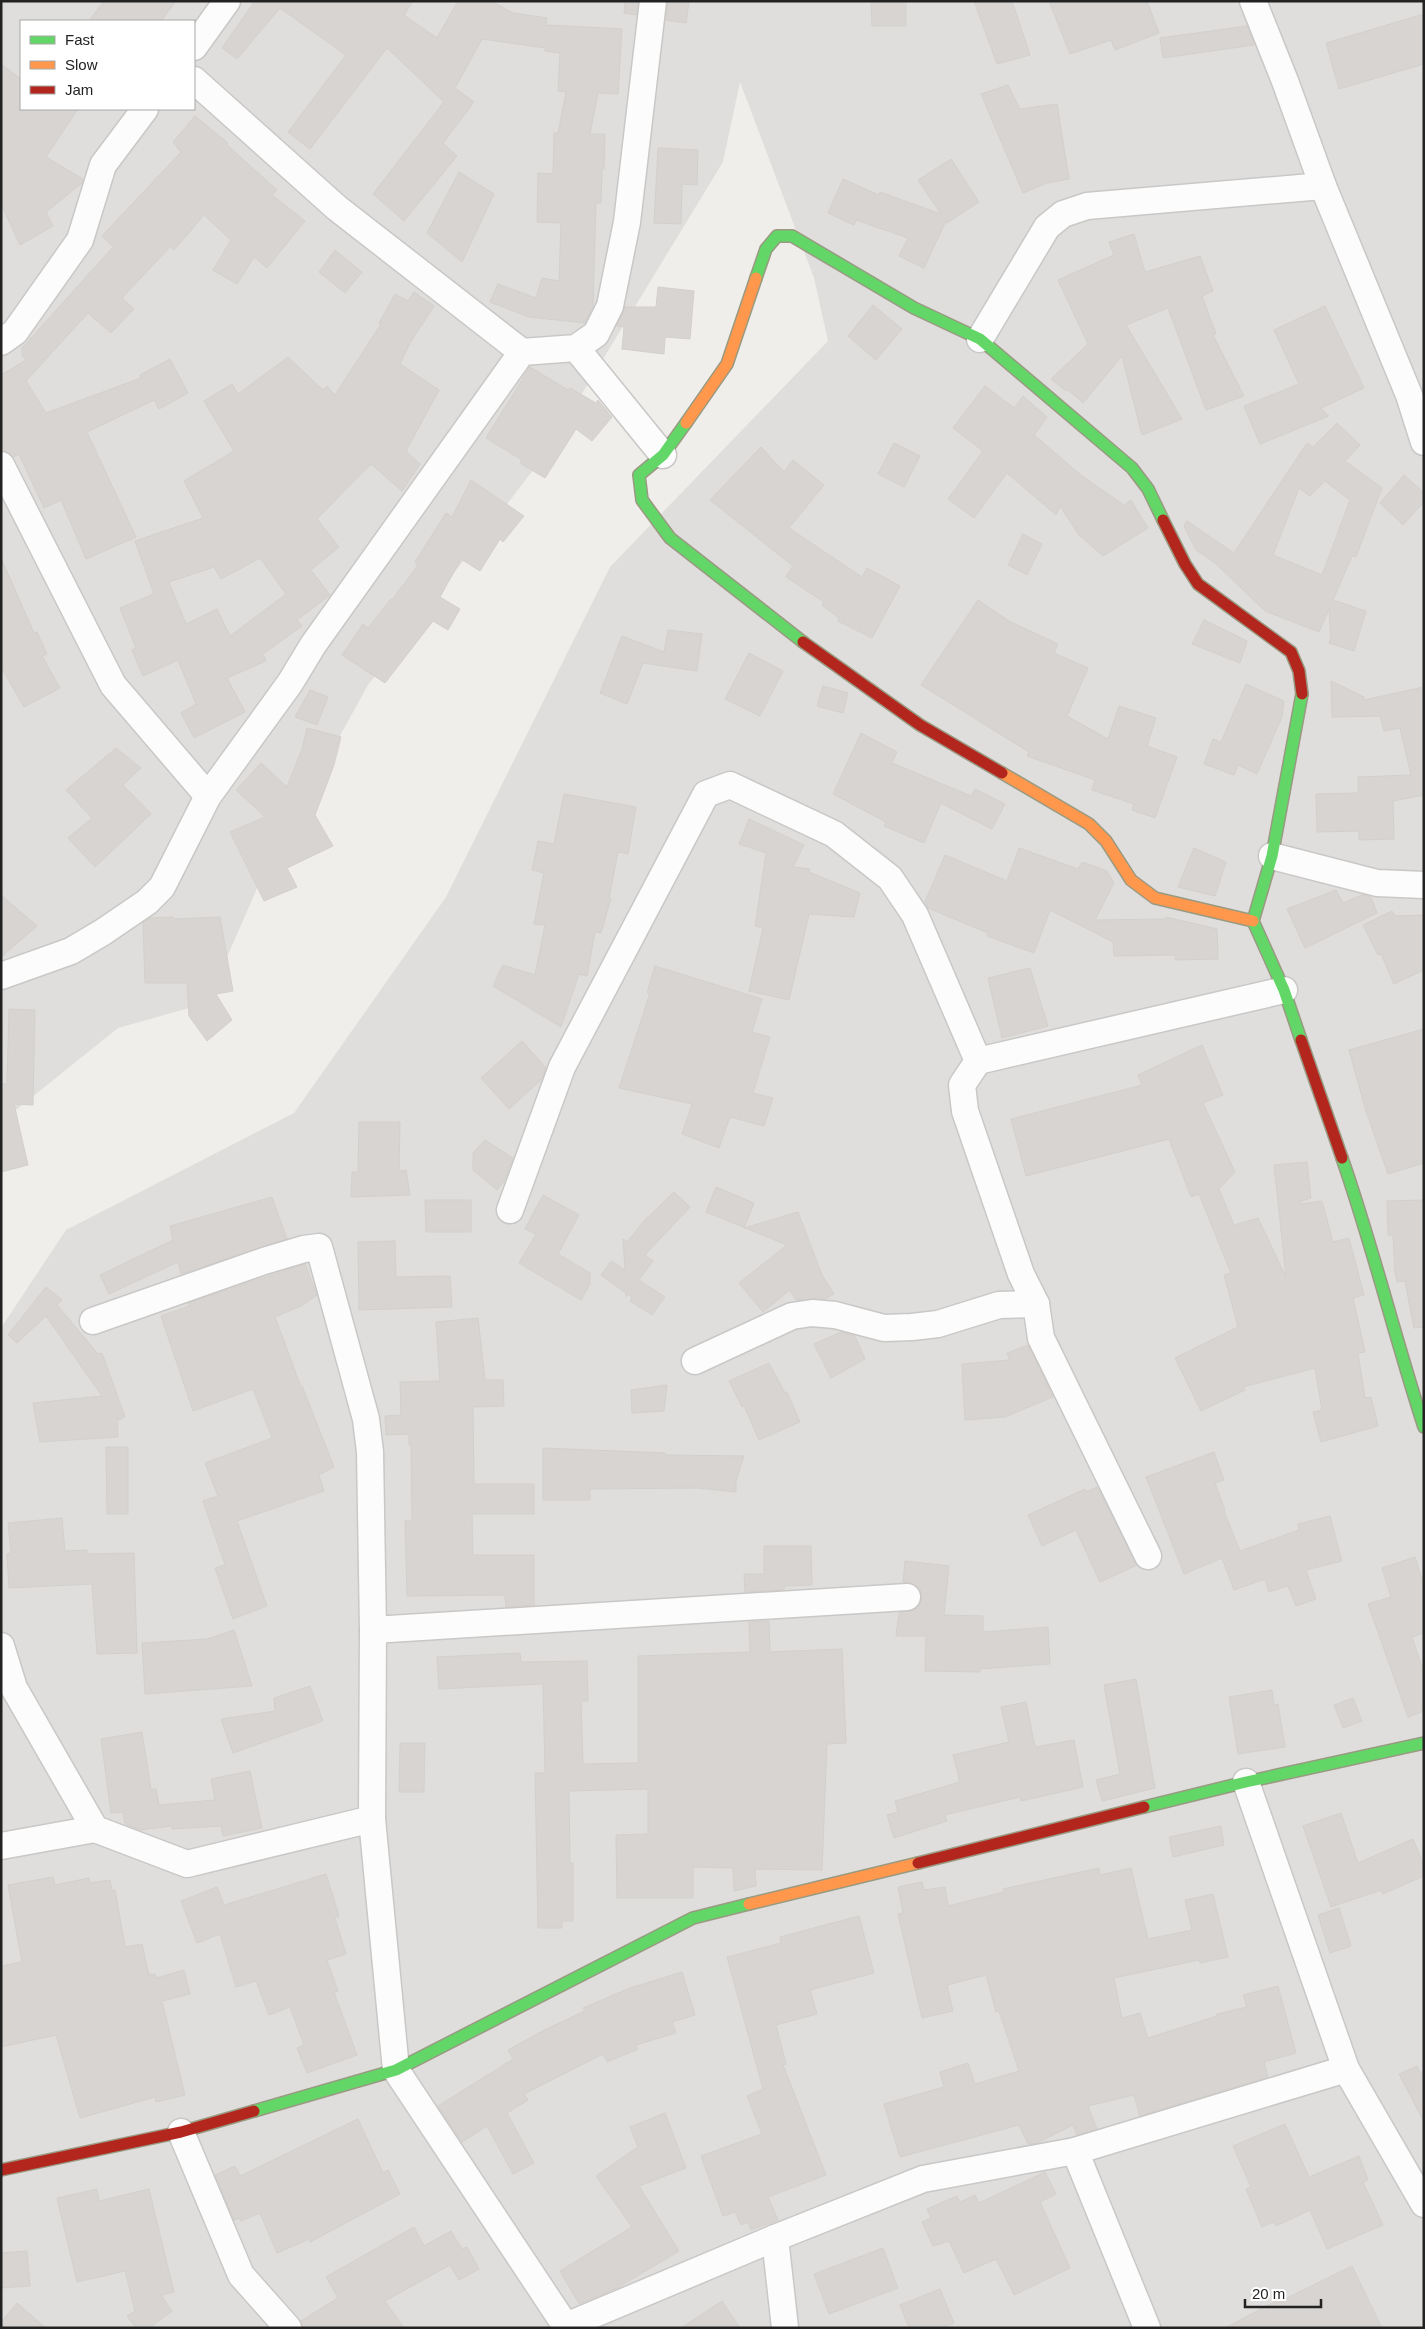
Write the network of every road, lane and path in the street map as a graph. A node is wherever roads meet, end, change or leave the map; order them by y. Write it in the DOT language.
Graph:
graph roads {
  1 [pos="227,1"];
  2 [pos="654,1"];
  3 [pos="1253,1"];
  4 [pos="195,46"];
  5 [pos="195,81"];
  6 [pos="144,110"];
  7 [pos="1323,186"];
  8 [pos="980,339"];
  9 [pos="1,342"];
  10 [pos="576,348"];
  11 [pos="522,352"];
  12 [pos="1424,442"];
  13 [pos="663,454"];
  14 [pos="1,465"];
  15 [pos="208,796"];
  16 [pos="1272,856"];
  17 [pos="1424,885"];
  18 [pos="1253,921"];
  19 [pos="1,976"];
  20 [pos="1284,990"];
  21 [pos="978,1061"];
  22 [pos="510,1210"];
  23 [pos="1021,1274"];
  24 [pos="999,1304"];
  25 [pos="1036,1304"];
  26 [pos="93,1321"];
  27 [pos="695,1361"];
  28 [pos="1424,1427"];
  29 [pos="1148,1556"];
  30 [pos="907,1596"];
  31 [pos="373,1630"];
  32 [pos="1,1646"];
  33 [pos="1424,1743"];
  34 [pos="1246,1782"];
  35 [pos="372,1819"];
  36 [pos="95,1829"];
  37 [pos="1,1846"];
  38 [pos="1346,2069"];
  39 [pos="396,2070"];
  40 [pos="182,2132"];
  41 [pos="1075,2151"];
  42 [pos="1,2170"];
  43 [pos="1424,2204"];
  44 [pos="775,2238"];
  45 [pos="566,2327"];
  46 [pos="288,2328"];
  47 [pos="785,2328"];
  48 [pos="1148,2328"];
  1 -- 4 [label="street"];
  2 -- 10 [label="street"];
  3 -- 7 [label="street"];
  5 -- 11 [label="street"];
  6 -- 9 [label="street"];
  7 -- 8 [label="street"];
  7 -- 12 [label="street"];
  8 -- 13 [label="street"];
  8 -- 16 [label="street"];
  10 -- 11 [label="street"];
  10 -- 13 [label="street"];
  11 -- 15 [label="street"];
  13 -- 18 [label="street"];
  14 -- 15 [label="street"];
  15 -- 19 [label="street"];
  16 -- 17 [label="street"];
  16 -- 18 [label="street"];
  18 -- 20 [label="street"];
  20 -- 21 [label="street"];
  20 -- 28 [label="street"];
  21 -- 22 [label="street"];
  21 -- 23 [label="street"];
  23 -- 24 [label="street"];
  23 -- 25 [label="street"];
  24 -- 25 [label="street"];
  24 -- 27 [label="street"];
  25 -- 29 [label="street"];
  26 -- 31 [label="street"];
  30 -- 31 [label="street"];
  31 -- 35 [label="street"];
  32 -- 36 [label="street"];
  33 -- 34 [label="street"];
  34 -- 38 [label="street"];
  34 -- 39 [label="street"];
  35 -- 36 [label="street"];
  35 -- 39 [label="street"];
  36 -- 37 [label="street"];
  38 -- 41 [label="street"];
  38 -- 43 [label="street"];
  39 -- 40 [label="street"];
  39 -- 45 [label="street"];
  40 -- 42 [label="street"];
  40 -- 46 [label="street"];
  41 -- 44 [label="street"];
  41 -- 48 [label="street"];
  44 -- 45 [label="street"];
  44 -- 47 [label="street"];
}
